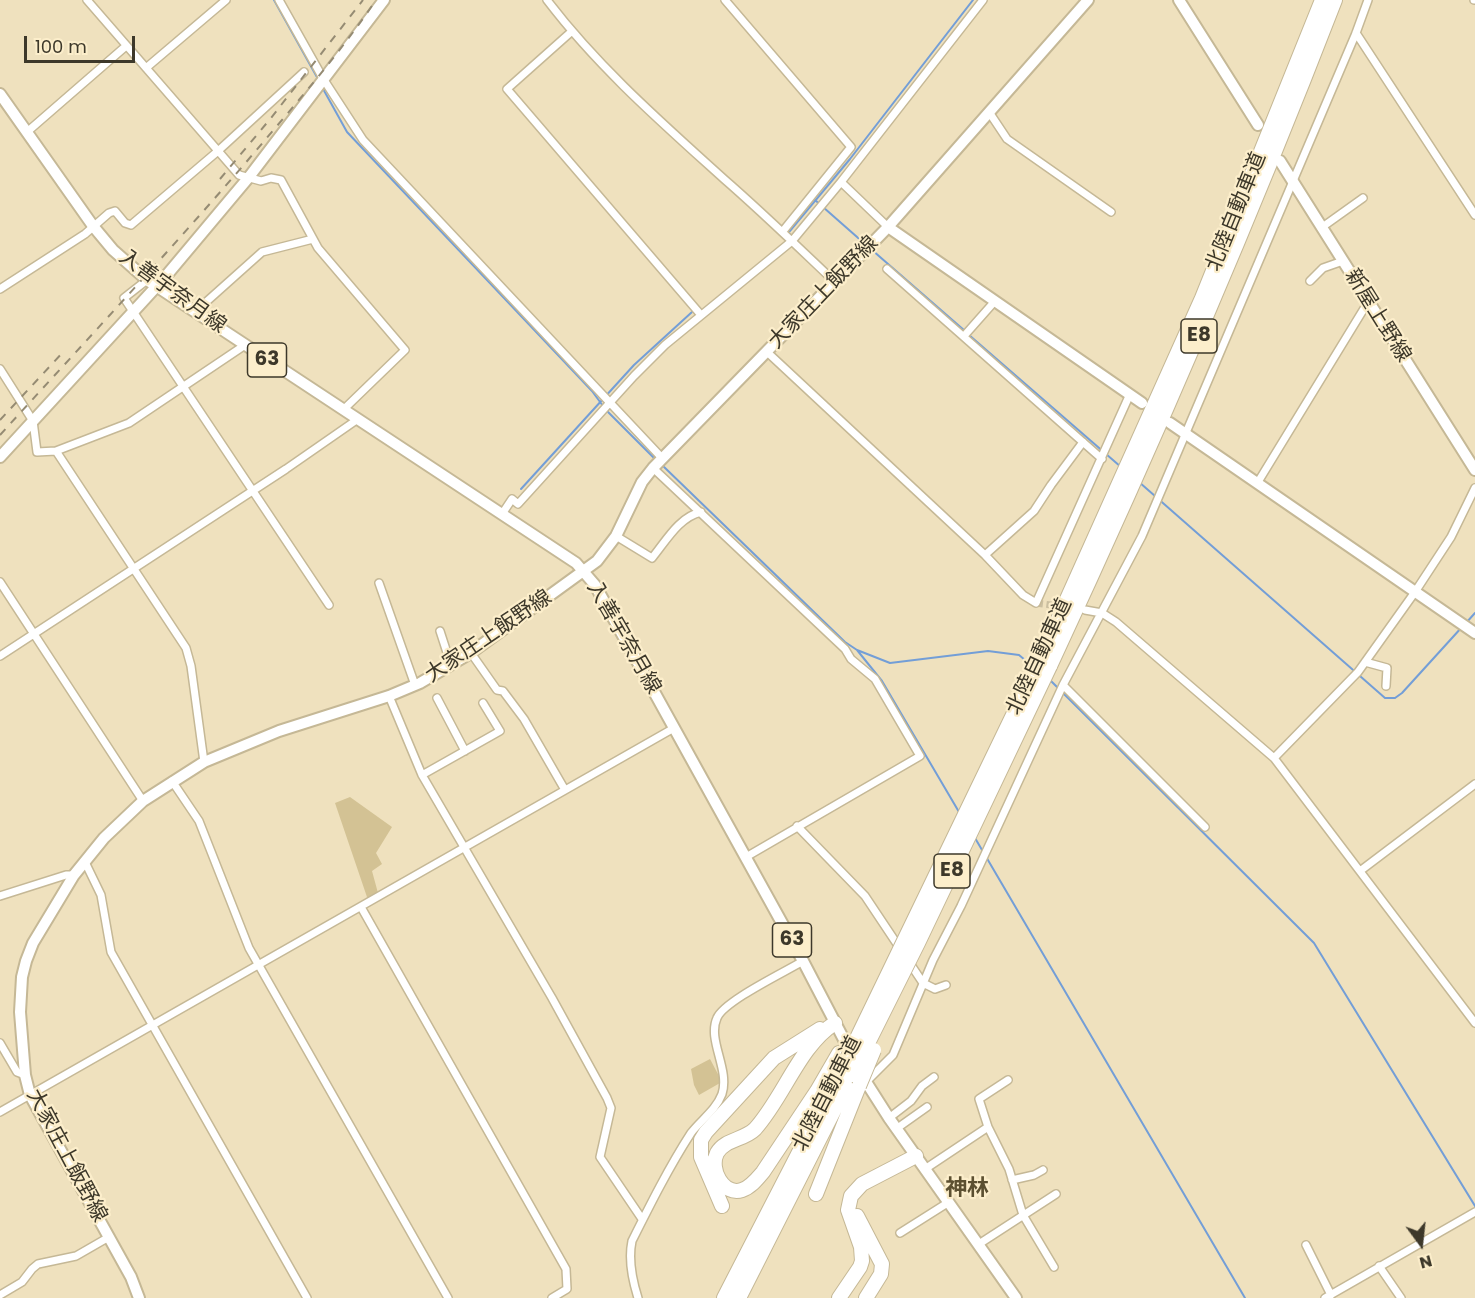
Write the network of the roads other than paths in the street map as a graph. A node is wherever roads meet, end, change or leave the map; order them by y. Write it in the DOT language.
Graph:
graph roads {
  1 [pos="87,0"];
  2 [pos="226,0"];
  3 [pos="279,0"];
  4 [pos="384,0"];
  5 [pos="547,0"];
  6 [pos="725,0"];
  7 [pos="983,0"];
  8 [pos="1088,0"];
  9 [pos="1179,0"];
  10 [pos="1322,0"];
  11 [pos="1335,0"];
  12 [pos="1368,0"];
  13 [pos="571,32"];
  14 [pos="1356,33"];
  15 [pos="126,46"];
  16 [pos="146,68"];
  17 [pos="304,72"];
  18 [pos="324,80"];
  19 [pos="0,94"];
  20 [pos="989,112"];
  21 [pos="1257,125"];
  22 [pos="27,132"];
  23 [pos="218,151"];
  24 [pos="1280,161"];
  25 [pos="249,177"];
  26 [pos="841,182"];
  27 [pos="1293,183"];
  28 [pos="1363,198"];
  29 [pos="1111,212"];
  30 [pos="1475,215"];
  31 [pos="93,226"];
  32 [pos="888,227"];
  33 [pos="1321,228"];
  34 [pos="783,231"];
  35 [pos="313,239"];
  36 [pos="792,241"];
  37 [pos="1342,261"];
  38 [pos="887,269"];
  39 [pos="1310,281"];
  40 [pos="835,282"];
  41 [pos="152,283"];
  42 [pos="0,289"];
  43 [pos="994,301"];
  44 [pos="1368,302"];
  45 [pos="133,311"];
  46 [pos="196,311"];
  47 [pos="701,315"];
  48 [pos="964,336"];
  49 [pos="245,345"];
  50 [pos="766,351"];
  51 [pos="0,369"];
  52 [pos="182,386"];
  53 [pos="1130,394"];
  54 [pos="1142,403"];
  55 [pos="611,404"];
  56 [pos="343,410"];
  57 [pos="358,418"];
  58 [pos="33,421"];
  59 [pos="1170,423"];
  60 [pos="1186,434"];
  61 [pos="1083,442"];
  62 [pos="56,451"];
  63 [pos="0,457"];
  64 [pos="662,458"];
  65 [pos="1101,459"];
  66 [pos="653,468"];
  67 [pos="1475,470"];
  68 [pos="1258,482"];
  69 [pos="1475,488"];
  70 [pos="252,491"];
  71 [pos="701,512"];
  72 [pos="502,514"];
  73 [pos="616,536"];
  74 [pos="985,555"];
  75 [pos="134,567"];
  76 [pos="585,572"];
  77 [pos="0,582"];
  78 [pos="379,582"];
  79 [pos="1416,592"];
  80 [pos="329,605"];
  81 [pos="1085,610"];
  82 [pos="1102,613"];
  83 [pos="440,631"];
  84 [pos="1475,633"];
  85 [pos="34,634"];
  86 [pos="471,653"];
  87 [pos="0,656"];
  88 [pos="1045,661"];
  89 [pos="1365,662"];
  90 [pos="451,665"];
  91 [pos="415,685"];
  92 [pos="1064,685"];
  93 [pos="1386,686"];
  94 [pos="389,696"];
  95 [pos="437,698"];
  96 [pos="483,703"];
  97 [pos="674,728"];
  98 [pos="465,751"];
  99 [pos="1274,758"];
  100 [pos="204,762"];
  101 [pos="422,775"];
  102 [pos="172,781"];
  103 [pos="1475,784"];
  104 [pos="565,790"];
  105 [pos="143,801"];
  106 [pos="797,826"];
  107 [pos="1205,827"];
  108 [pos="464,848"];
  109 [pos="746,857"];
  110 [pos="85,862"];
  111 [pos="1360,871"];
  112 [pos="74,875"];
  113 [pos="0,896"];
  114 [pos="361,907"];
  115 [pos="803,961"];
  116 [pos="259,965"];
  117 [pos="923,983"];
  118 [pos="946,985"];
  119 [pos="835,1023"];
  120 [pos="1475,1023"];
  121 [pos="152,1026"];
  122 [pos="0,1043"];
  123 [pos="842,1058"];
  124 [pos="25,1076"];
  125 [pos="934,1077"];
  126 [pos="1008,1080"];
  127 [pos="859,1081"];
  128 [pos="30,1095"];
  129 [pos="927,1107"];
  130 [pos="0,1112"];
  131 [pos="889,1118"];
  132 [pos="988,1127"];
  133 [pos="896,1128"];
  134 [pos="916,1156"];
  135 [pos="925,1169"];
  136 [pos="1043,1170"];
  137 [pos="1012,1180"];
  138 [pos="816,1194"];
  139 [pos="1056,1194"];
  140 [pos="949,1202"];
  141 [pos="716,1210"];
  142 [pos="1475,1212"];
  143 [pos="1023,1215"];
  144 [pos="642,1219"];
  145 [pos="900,1233"];
  146 [pos="109,1237"];
  147 [pos="979,1245"];
  148 [pos="1306,1245"];
  149 [pos="1379,1266"];
  150 [pos="1054,1267"];
  151 [pos="0,1295"];
  152 [pos="1328,1296"];
  153 [pos="140,1298"];
  154 [pos="307,1298"];
  155 [pos="448,1298"];
  156 [pos="552,1298"];
  157 [pos="638,1298"];
  158 [pos="724,1298"];
  159 [pos="739,1298"];
  160 [pos="839,1298"];
  161 [pos="866,1298"];
  162 [pos="1016,1298"];
  163 [pos="1401,1298"];
  1 -- 15 [label="street"];
  2 -- 16 [label="street"];
  3 -- 18 [label="street"];
  4 -- 18 [label="main road"];
  5 -- 13 [label="street"];
  6 -- 34 [label="street"];
  7 -- 26 [label="street"];
  8 -- 20 [label="main road, 大家庄上飯野線"];
  9 -- 21 [label="main road"];
  10 -- 88 [label="highway, 北陸自動車道 / E8"];
  11 -- 88 [label="highway, 北陸自動車道 / E8"];
  12 -- 14 [label="street"];
  13 -- 34 [label="street"];
  13 -- 47 [label="street"];
  14 -- 27 [label="street"];
  14 -- 30 [label="street"];
  15 -- 16 [label="street"];
  15 -- 22 [label="street"];
  16 -- 23 [label="street"];
  17 -- 23 [label="street"];
  18 -- 25 [label="main road"];
  18 -- 55 [label="street"];
  19 -- 22 [label="main road, 入善宇奈月線 / 63"];
  20 -- 29 [label="street"];
  20 -- 32 [label="main road, 大家庄上飯野線"];
  22 -- 31 [label="main road, 入善宇奈月線 / 63"];
  23 -- 25 [label="street"];
  23 -- 31 [label="street"];
  24 -- 27 [label="main road, 新屋上野線"];
  25 -- 35 [label="street"];
  25 -- 41 [label="main road"];
  26 -- 32 [label="street"];
  26 -- 36 [label="street"];
  27 -- 33 [label="main road, 新屋上野線"];
  27 -- 60 [label="street"];
  28 -- 33 [label="street"];
  31 -- 41 [label="main road, 入善宇奈月線 / 63"];
  31 -- 42 [label="street"];
  32 -- 40 [label="main road, 大家庄上飯野線"];
  32 -- 43 [label="main road"];
  33 -- 37 [label="main road, 新屋上野線"];
  34 -- 36 [label="street"];
  35 -- 46 [label="street"];
  35 -- 56 [label="street"];
  36 -- 40 [label="street"];
  36 -- 47 [label="street"];
  37 -- 39 [label="street"];
  37 -- 44 [label="main road, 新屋上野線"];
  38 -- 48 [label="street"];
  40 -- 50 [label="main road, 大家庄上飯野線"];
  41 -- 45 [label="main road"];
  41 -- 46 [label="main road, 入善宇奈月線 / 63"];
  43 -- 48 [label="street"];
  43 -- 53 [label="main road"];
  44 -- 67 [label="main road, 新屋上野線"];
  44 -- 68 [label="street"];
  45 -- 52 [label="street"];
  45 -- 58 [label="main road"];
  46 -- 49 [label="main road, 入善宇奈月線 / 63"];
  47 -- 55 [label="street"];
  48 -- 61 [label="street"];
  49 -- 52 [label="street"];
  49 -- 56 [label="main road, 入善宇奈月線 / 63"];
  50 -- 64 [label="main road, 大家庄上飯野線"];
  50 -- 74 [label="street"];
  51 -- 58 [label="street"];
  52 -- 62 [label="street"];
  52 -- 70 [label="street"];
  53 -- 54 [label="main road"];
  53 -- 65 [label="street"];
  55 -- 64 [label="street"];
  55 -- 72 [label="street"];
  56 -- 57 [label="main road, 入善宇奈月線 / 63"];
  57 -- 70 [label="street"];
  57 -- 72 [label="main road, 入善宇奈月線 / 63"];
  58 -- 62 [label="street"];
  58 -- 63 [label="main road"];
  59 -- 60 [label="main road"];
  60 -- 68 [label="main road"];
  60 -- 82 [label="street"];
  61 -- 65 [label="street"];
  61 -- 74 [label="street"];
  62 -- 75 [label="street"];
  64 -- 66 [label="main road, 大家庄上飯野線"];
  65 -- 74 [label="street"];
  66 -- 71 [label="street"];
  66 -- 73 [label="main road, 大家庄上飯野線"];
  68 -- 79 [label="main road"];
  69 -- 79 [label="street"];
  70 -- 75 [label="street"];
  70 -- 80 [label="street"];
  71 -- 73 [label="street"];
  71 -- 106 [label="street"];
  72 -- 76 [label="main road, 入善宇奈月線 / 63"];
  73 -- 76 [label="main road, 大家庄上飯野線"];
  75 -- 85 [label="street"];
  75 -- 100 [label="street"];
  76 -- 86 [label="main road, 大家庄上飯野線"];
  76 -- 97 [label="main road, 入善宇奈月線 / 63"];
  77 -- 85 [label="street"];
  78 -- 91 [label="street"];
  79 -- 84 [label="main road"];
  79 -- 89 [label="street"];
  81 -- 82 [label="street"];
  82 -- 92 [label="street"];
  82 -- 99 [label="street"];
  83 -- 90 [label="street"];
  85 -- 87 [label="street"];
  85 -- 105 [label="street"];
  86 -- 90 [label="main road, 大家庄上飯野線"];
  86 -- 104 [label="street"];
  88 -- 123 [label="highway, 北陸自動車道 / E8, bridge"];
  88 -- 127 [label="highway, 北陸自動車道 / E8, bridge"];
  89 -- 93 [label="street"];
  89 -- 99 [label="street"];
  90 -- 91 [label="main road, 大家庄上飯野線"];
  91 -- 94 [label="main road, 大家庄上飯野線"];
  92 -- 107 [label="street"];
  92 -- 117 [label="street"];
  94 -- 100 [label="main road, 大家庄上飯野線"];
  94 -- 101 [label="street"];
  95 -- 98 [label="street"];
  96 -- 98 [label="street"];
  97 -- 104 [label="street"];
  97 -- 109 [label="main road, 入善宇奈月線 / 63"];
  98 -- 101 [label="street"];
  99 -- 111 [label="street"];
  100 -- 102 [label="main road, 大家庄上飯野線"];
  101 -- 108 [label="street"];
  102 -- 105 [label="main road, 大家庄上飯野線"];
  102 -- 116 [label="street"];
  103 -- 111 [label="street"];
  104 -- 108 [label="street"];
  105 -- 110 [label="main road, 大家庄上飯野線"];
  106 -- 109 [label="street"];
  106 -- 117 [label="street"];
  108 -- 114 [label="street"];
  108 -- 144 [label="street"];
  109 -- 115 [label="main road, 入善宇奈月線 / 63"];
  110 -- 112 [label="main road, 大家庄上飯野線"];
  110 -- 121 [label="street"];
  111 -- 120 [label="street"];
  112 -- 113 [label="street"];
  112 -- 124 [label="main road, 大家庄上飯野線"];
  114 -- 116 [label="street"];
  114 -- 156 [label="street"];
  115 -- 119 [label="main road, 入善宇奈月線 / 63"];
  115 -- 144 [label="street"];
  116 -- 121 [label="street"];
  116 -- 155 [label="street"];
  117 -- 118 [label="street"];
  117 -- 127 [label="street"];
  119 -- 123 [label="highway"];
  119 -- 127 [label="main road, 入善宇奈月線 / 63"];
  119 -- 141 [label="highway"];
  121 -- 128 [label="street"];
  121 -- 154 [label="street"];
  122 -- 124 [label="street"];
  123 -- 158 [label="highway, 北陸自動車道 / E8"];
  124 -- 128 [label="main road, 大家庄上飯野線"];
  125 -- 131 [label="street"];
  126 -- 132 [label="street"];
  127 -- 131 [label="main road, 入善宇奈月線 / 63"];
  127 -- 138 [label="highway"];
  127 -- 159 [label="highway, 北陸自動車道 / E8"];
  128 -- 130 [label="street"];
  128 -- 146 [label="main road, 大家庄上飯野線"];
  129 -- 133 [label="street"];
  131 -- 133 [label="main road, 入善宇奈月線 / 63"];
  132 -- 135 [label="street"];
  132 -- 137 [label="street"];
  133 -- 134 [label="main road, 入善宇奈月線 / 63"];
  134 -- 135 [label="main road, 入善宇奈月線 / 63"];
  134 -- 160 [label="highway"];
  134 -- 161 [label="highway"];
  135 -- 140 [label="main road, 入善宇奈月線 / 63"];
  136 -- 137 [label="street"];
  137 -- 143 [label="street"];
  139 -- 143 [label="street"];
  140 -- 145 [label="street"];
  140 -- 147 [label="main road, 入善宇奈月線 / 63"];
  142 -- 149 [label="street"];
  143 -- 147 [label="street"];
  143 -- 150 [label="street"];
  144 -- 157 [label="street"];
  146 -- 151 [label="street"];
  146 -- 153 [label="main road, 大家庄上飯野線"];
  147 -- 162 [label="main road, 入善宇奈月線 / 63"];
  148 -- 152 [label="street"];
  149 -- 152 [label="street"];
  149 -- 163 [label="street"];
}
